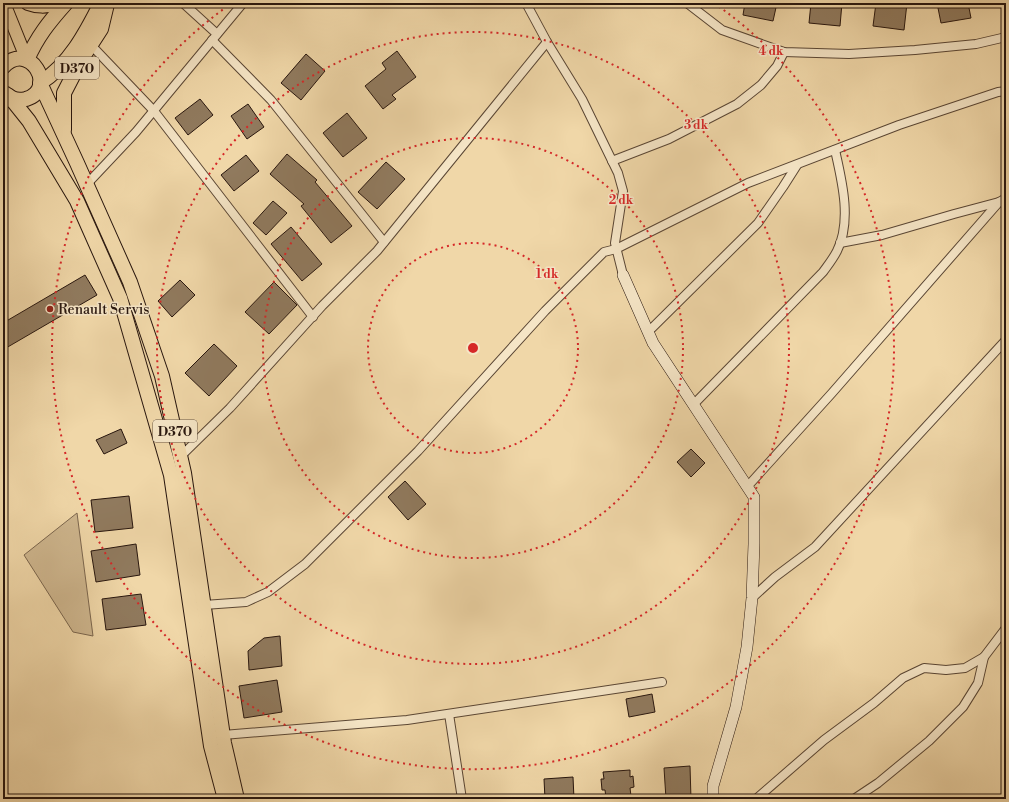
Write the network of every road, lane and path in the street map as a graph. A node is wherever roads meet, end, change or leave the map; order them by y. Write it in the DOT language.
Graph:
graph roads {
  1 [pos="4,3"];
  2 [pos="28,3"];
  3 [pos="54,3"];
  4 [pos="66,3"];
  5 [pos="101,3"];
  6 [pos="107,3"];
  7 [pos="183,3"];
  8 [pos="243,3"];
  9 [pos="526,3"];
  10 [pos="687,3"];
  11 [pos="215,37"];
  12 [pos="1006,37"];
  13 [pos="547,42"];
  14 [pos="90,45"];
  15 [pos="784,52"];
  16 [pos="27,60"];
  17 [pos="3,67"];
  18 [pos="40,83"];
  19 [pos="1006,91"];
  20 [pos="5,96"];
  21 [pos="154,111"];
  22 [pos="64,137"];
  23 [pos="836,150"];
  24 [pos="612,160"];
  25 [pos="797,164"];
  26 [pos="87,184"];
  27 [pos="1002,200"];
  28 [pos="384,242"];
  29 [pos="840,244"];
  30 [pos="616,249"];
  31 [pos="624,275"];
  32 [pos="313,316"];
  33 [pos="648,332"];
  34 [pos="1006,340"];
  35 [pos="693,405"];
  36 [pos="180,456"];
  37 [pos="747,487"];
  38 [pos="752,598"];
  39 [pos="204,605"];
  40 [pos="1006,628"];
  41 [pos="984,657"];
  42 [pos="662,682"];
  43 [pos="449,714"];
  44 [pos="223,735"];
  45 [pos="225,799"];
  46 [pos="237,799"];
  47 [pos="462,799"];
  48 [pos="713,799"];
  49 [pos="756,799"];
  50 [pos="854,799"];
  1 -- 16 [label="main road"];
  2 -- 3 [label="highway"];
  4 -- 16 [label="highway"];
  5 -- 18 [label="highway"];
  6 -- 14 [label="highway, D370"];
  7 -- 11 [label="street"];
  8 -- 11 [label="street"];
  9 -- 13 [label="street"];
  10 -- 15 [label="street"];
  11 -- 21 [label="street"];
  11 -- 28 [label="street"];
  12 -- 15 [label="street"];
  13 -- 24 [label="street"];
  13 -- 28 [label="street"];
  14 -- 21 [label="street"];
  14 -- 22 [label="highway, D370"];
  15 -- 24 [label="street"];
  16 -- 17 [label="highway"];
  16 -- 18 [label="highway"];
  18 -- 20 [label="highway"];
  18 -- 22 [label="highway, D370"];
  19 -- 23 [label="street"];
  20 -- 45 [label="highway, D370"];
  21 -- 26 [label="street"];
  21 -- 32 [label="street"];
  22 -- 26 [label="highway, D370"];
  23 -- 25 [label="street"];
  23 -- 29 [label="street"];
  24 -- 30 [label="street"];
  25 -- 30 [label="street"];
  25 -- 33 [label="street"];
  26 -- 36 [label="highway, D370"];
  27 -- 29 [label="street"];
  27 -- 37 [label="street"];
  28 -- 32 [label="street"];
  29 -- 35 [label="street"];
  30 -- 31 [label="street"];
  30 -- 39 [label="street"];
  31 -- 33 [label="street"];
  32 -- 36 [label="street"];
  33 -- 35 [label="street"];
  34 -- 38 [label="street"];
  35 -- 37 [label="street"];
  36 -- 39 [label="highway, D370"];
  37 -- 38 [label="street"];
  38 -- 48 [label="street"];
  39 -- 44 [label="highway, D370"];
  40 -- 41 [label="street"];
  41 -- 49 [label="street"];
  41 -- 50 [label="street"];
  42 -- 43 [label="street"];
  43 -- 44 [label="street"];
  43 -- 47 [label="street"];
  44 -- 46 [label="highway, D370"];
}
